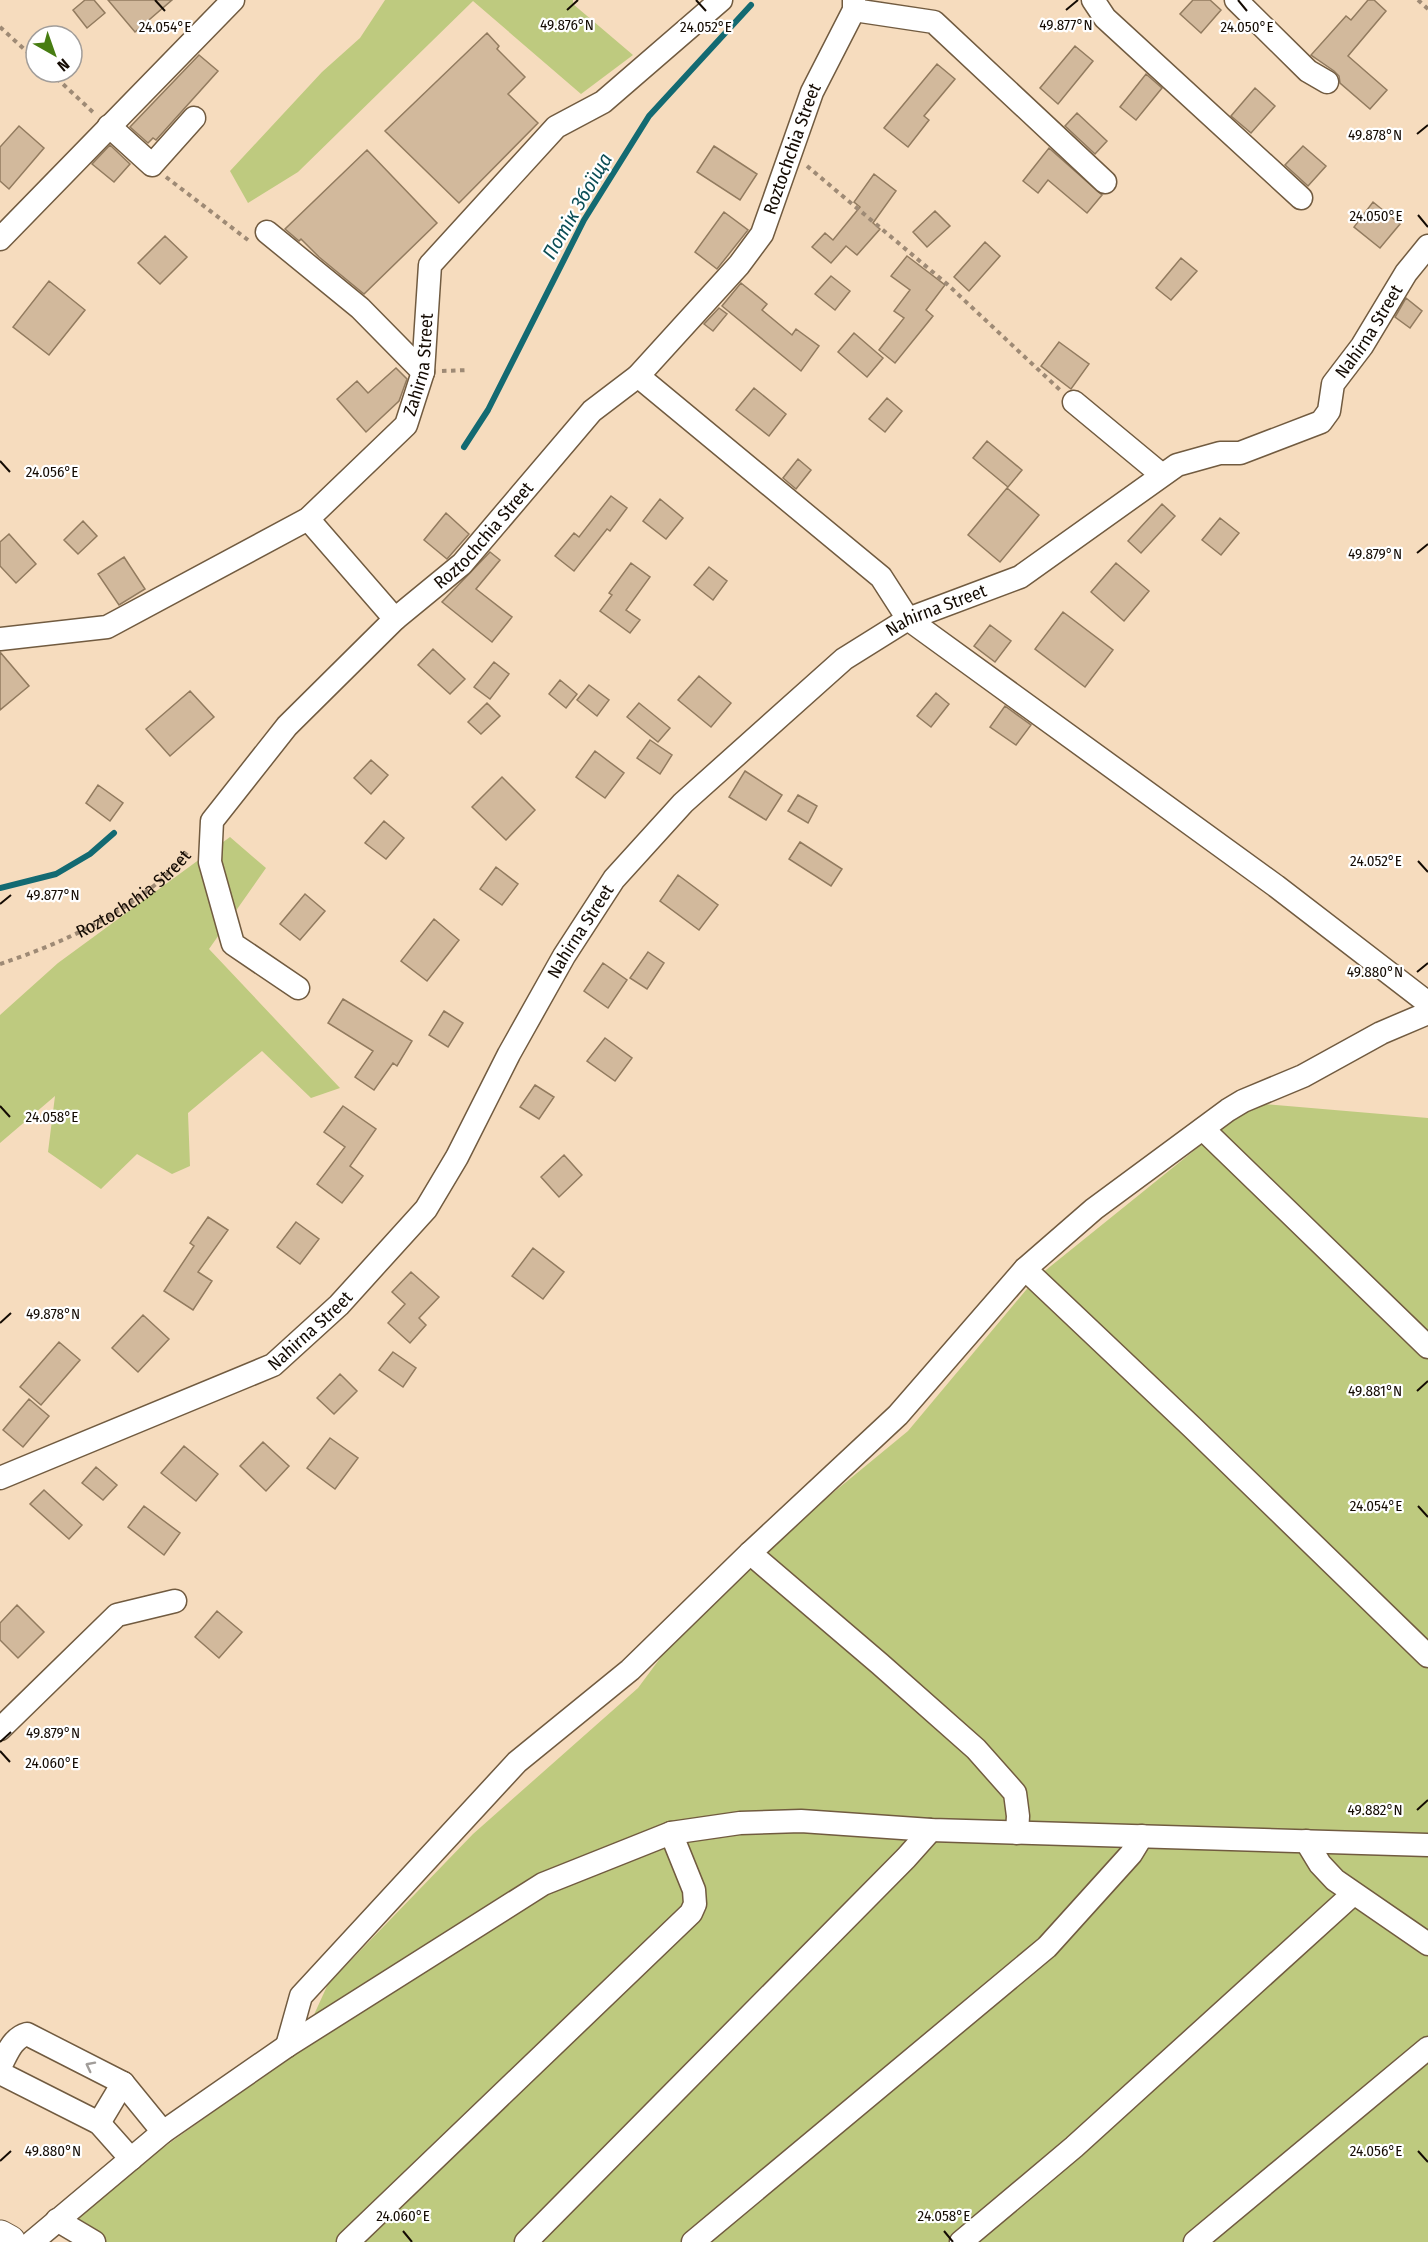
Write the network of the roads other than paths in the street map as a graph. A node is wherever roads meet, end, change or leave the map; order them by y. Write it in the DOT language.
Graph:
graph roads {
  1 [pos="233,0"];
  2 [pos="721,0"];
  3 [pos="1236,0"];
  4 [pos="854,5"];
  5 [pos="1091,8"];
  6 [pos="1327,82"];
  7 [pos="194,118"];
  8 [pos="109,126"];
  9 [pos="1105,182"];
  10 [pos="1301,198"];
  11 [pos="267,232"];
  12 [pos="0,239"];
  13 [pos="1428,246"];
  14 [pos="423,372"];
  15 [pos="638,376"];
  16 [pos="1074,402"];
  17 [pos="1162,475"];
  18 [pos="308,519"];
  19 [pos="908,619"];
  20 [pos="395,620"];
  21 [pos="0,639"];
  22 [pos="298,988"];
  23 [pos="1428,1003"];
  24 [pos="1428,1013"];
  25 [pos="1203,1129"];
  26 [pos="1025,1269"];
  27 [pos="1428,1347"];
  28 [pos="0,1478"];
  29 [pos="750,1553"];
  30 [pos="175,1601"];
  31 [pos="1428,1656"];
  32 [pos="0,1729"];
  33 [pos="931,1830"];
  34 [pos="672,1833"];
  35 [pos="1017,1833"];
  36 [pos="1142,1836"];
  37 [pos="1306,1841"];
  38 [pos="1428,1845"];
  39 [pos="1353,1894"];
  40 [pos="1428,1944"];
  41 [pos="287,2046"];
  42 [pos="1428,2048"];
  43 [pos="123,2083"];
  44 [pos="99,2122"];
  45 [pos="163,2132"];
  46 [pos="131,2159"];
  47 [pos="57,2220"];
  48 [pos="0,2237"];
  49 [pos="9,2242"];
  50 [pos="32,2242"];
  51 [pos="94,2242"];
  52 [pos="348,2242"];
  53 [pos="526,2242"];
  54 [pos="693,2242"];
  55 [pos="961,2242"];
  56 [pos="1195,2242"];
  1 -- 8 [label="street"];
  2 -- 14 [label="street, Zahirna Street"];
  3 -- 6 [label="street"];
  4 -- 9 [label="street, Roztochchia Street"];
  4 -- 15 [label="street, Roztochchia Street"];
  5 -- 10 [label="street"];
  7 -- 8 [label="street"];
  8 -- 12 [label="street"];
  11 -- 14 [label="street"];
  13 -- 17 [label="street, Nahirna Street"];
  14 -- 18 [label="street, Zahirna Street"];
  15 -- 19 [label="street"];
  15 -- 20 [label="street, Roztochchia Street"];
  16 -- 17 [label="street"];
  17 -- 19 [label="street, Nahirna Street"];
  18 -- 20 [label="street"];
  18 -- 21 [label="street, Zahirna Street"];
  19 -- 23 [label="street"];
  19 -- 28 [label="street, Nahirna Street"];
  20 -- 22 [label="street, Roztochchia Street"];
  24 -- 25 [label="street"];
  25 -- 26 [label="street"];
  25 -- 27 [label="street"];
  26 -- 29 [label="street"];
  26 -- 31 [label="street"];
  29 -- 35 [label="street"];
  29 -- 41 [label="street"];
  30 -- 32 [label="street"];
  33 -- 34 [label="street"];
  33 -- 35 [label="street"];
  33 -- 53 [label="street"];
  34 -- 41 [label="street"];
  34 -- 52 [label="street"];
  35 -- 36 [label="street"];
  36 -- 37 [label="street"];
  36 -- 54 [label="street"];
  37 -- 38 [label="street"];
  37 -- 39 [label="street"];
  39 -- 40 [label="street"];
  39 -- 55 [label="street"];
  41 -- 45 [label="street"];
  42 -- 56 [label="street"];
  43 -- 44 [label="street"];
  43 -- 44 [label="street, one-way"];
  43 -- 45 [label="street"];
  44 -- 46 [label="street"];
  45 -- 46 [label="street"];
  46 -- 47 [label="street"];
  47 -- 50 [label="street"];
  47 -- 51 [label="street"];
  48 -- 49 [label="highway"];
}
